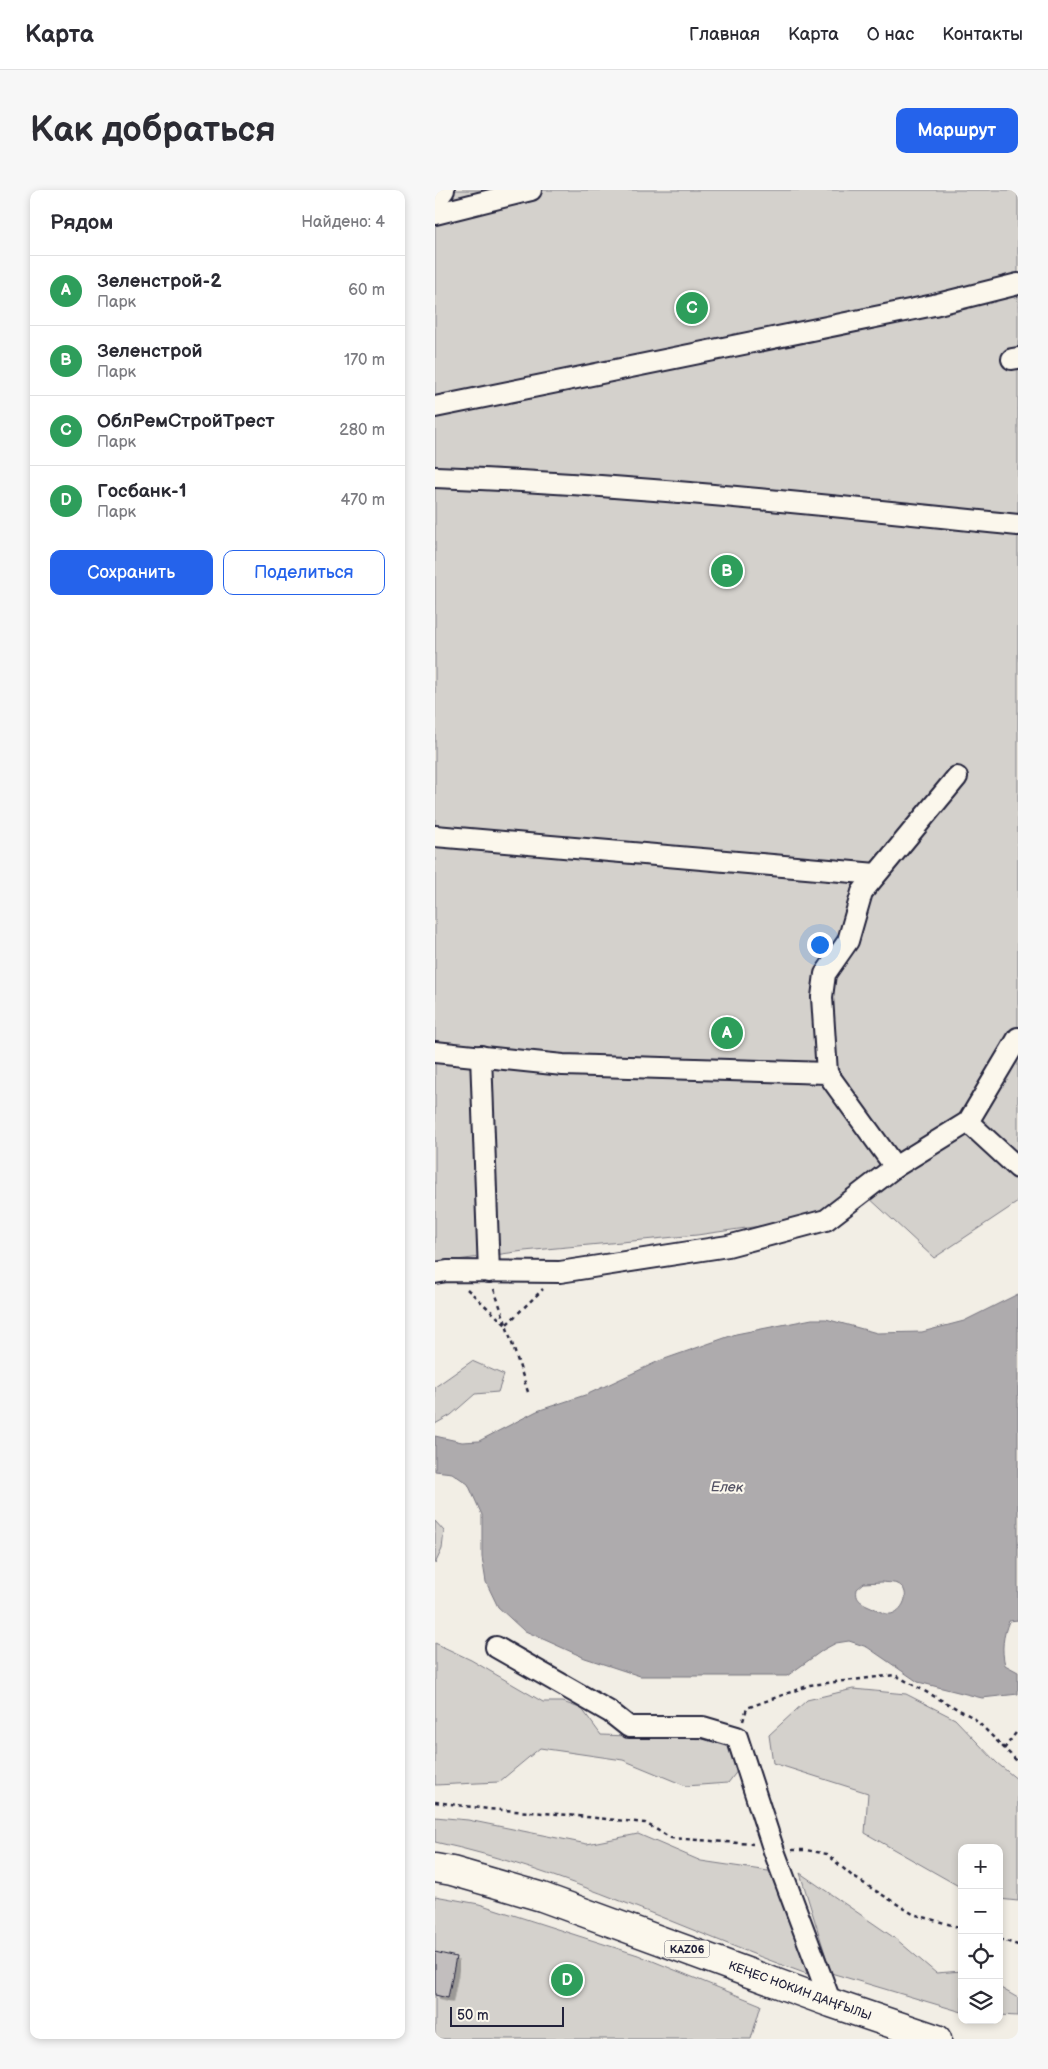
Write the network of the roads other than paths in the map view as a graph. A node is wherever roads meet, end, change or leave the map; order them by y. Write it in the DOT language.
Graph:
graph roads {
  1 [pos="444,190"];
  2 [pos="531,190"];
  3 [pos="435,202"];
  4 [pos="435,214"];
  5 [pos="1018,284"];
  6 [pos="435,407"];
  7 [pos="435,477"];
  8 [pos="1018,525"];
  9 [pos="957,777"];
  10 [pos="435,836"];
  11 [pos="877,874"];
  12 [pos="1018,1038"];
  13 [pos="435,1052"];
  14 [pos="481,1056"];
  15 [pos="827,1073"];
  16 [pos="968,1122"];
  17 [pos="895,1167"];
  18 [pos="1018,1168"];
  19 [pos="441,1272"];
  20 [pos="489,1272"];
  21 [pos="496,1647"];
  22 [pos="435,1868"];
  23 [pos="831,2003"];
  24 [pos="933,2038"];
  1 -- 3 [label="lane"];
  2 -- 4 [label="lane"];
  5 -- 6 [label="lane"];
  7 -- 8 [label="lane"];
  9 -- 11 [label="lane"];
  10 -- 11 [label="lane"];
  11 -- 15 [label="lane"];
  12 -- 16 [label="lane"];
  13 -- 14 [label="lane"];
  14 -- 15 [label="lane"];
  14 -- 20 [label="lane"];
  15 -- 17 [label="lane"];
  16 -- 17 [label="lane"];
  16 -- 18 [label="lane"];
  17 -- 20 [label="lane"];
  19 -- 20 [label="lane"];
  21 -- 23 [label="lane"];
  22 -- 23 [label="highway, КЕҢЕС НОКИН ДАҢҒЫЛЫ / KАZ06"];
  23 -- 24 [label="highway, КЕҢЕС НОКИН ДАҢҒЫЛЫ / KАZ06"];
}
